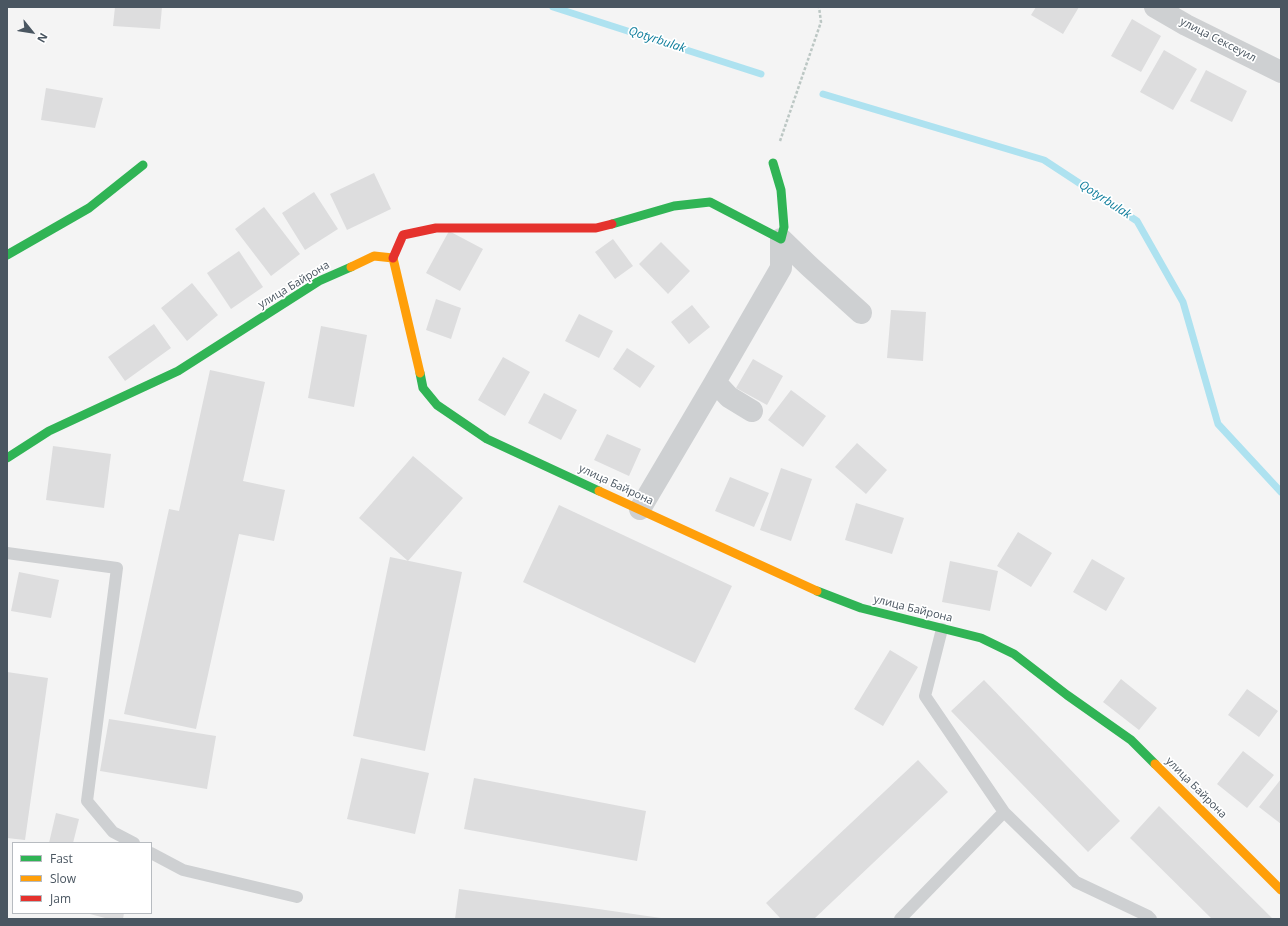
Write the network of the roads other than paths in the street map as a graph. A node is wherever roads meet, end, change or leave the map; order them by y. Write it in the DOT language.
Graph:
graph roads {
  1 [pos="1155,7"];
  2 [pos="1281,72"];
  3 [pos="773,163"];
  4 [pos="143,165"];
  5 [pos="781,239"];
  6 [pos="7,255"];
  7 [pos="393,258"];
  8 [pos="861,312"];
  9 [pos="715,382"];
  10 [pos="752,411"];
  11 [pos="7,458"];
  12 [pos="640,509"];
  13 [pos="7,553"];
  14 [pos="942,629"];
  15 [pos="1004,812"];
  16 [pos="132,842"];
  17 [pos="152,854"];
  18 [pos="1281,890"];
  19 [pos="297,897"];
  20 [pos="900,919"];
  21 [pos="1151,919"];
  1 -- 2 [label="street, улица Сексеуил"];
  3 -- 5 [label="street"];
  4 -- 6 [label="street"];
  5 -- 7 [label="street"];
  5 -- 8 [label="street"];
  5 -- 9 [label="street"];
  7 -- 11 [label="street, улица Байрона"];
  7 -- 12 [label="street, улица Байрона"];
  9 -- 10 [label="street"];
  9 -- 12 [label="street"];
  12 -- 14 [label="street, улица Байрона"];
  13 -- 16 [label="lane"];
  14 -- 15 [label="lane"];
  14 -- 18 [label="street, улица Байрона"];
  15 -- 20 [label="lane"];
  15 -- 21 [label="lane"];
  17 -- 19 [label="lane"];
}
